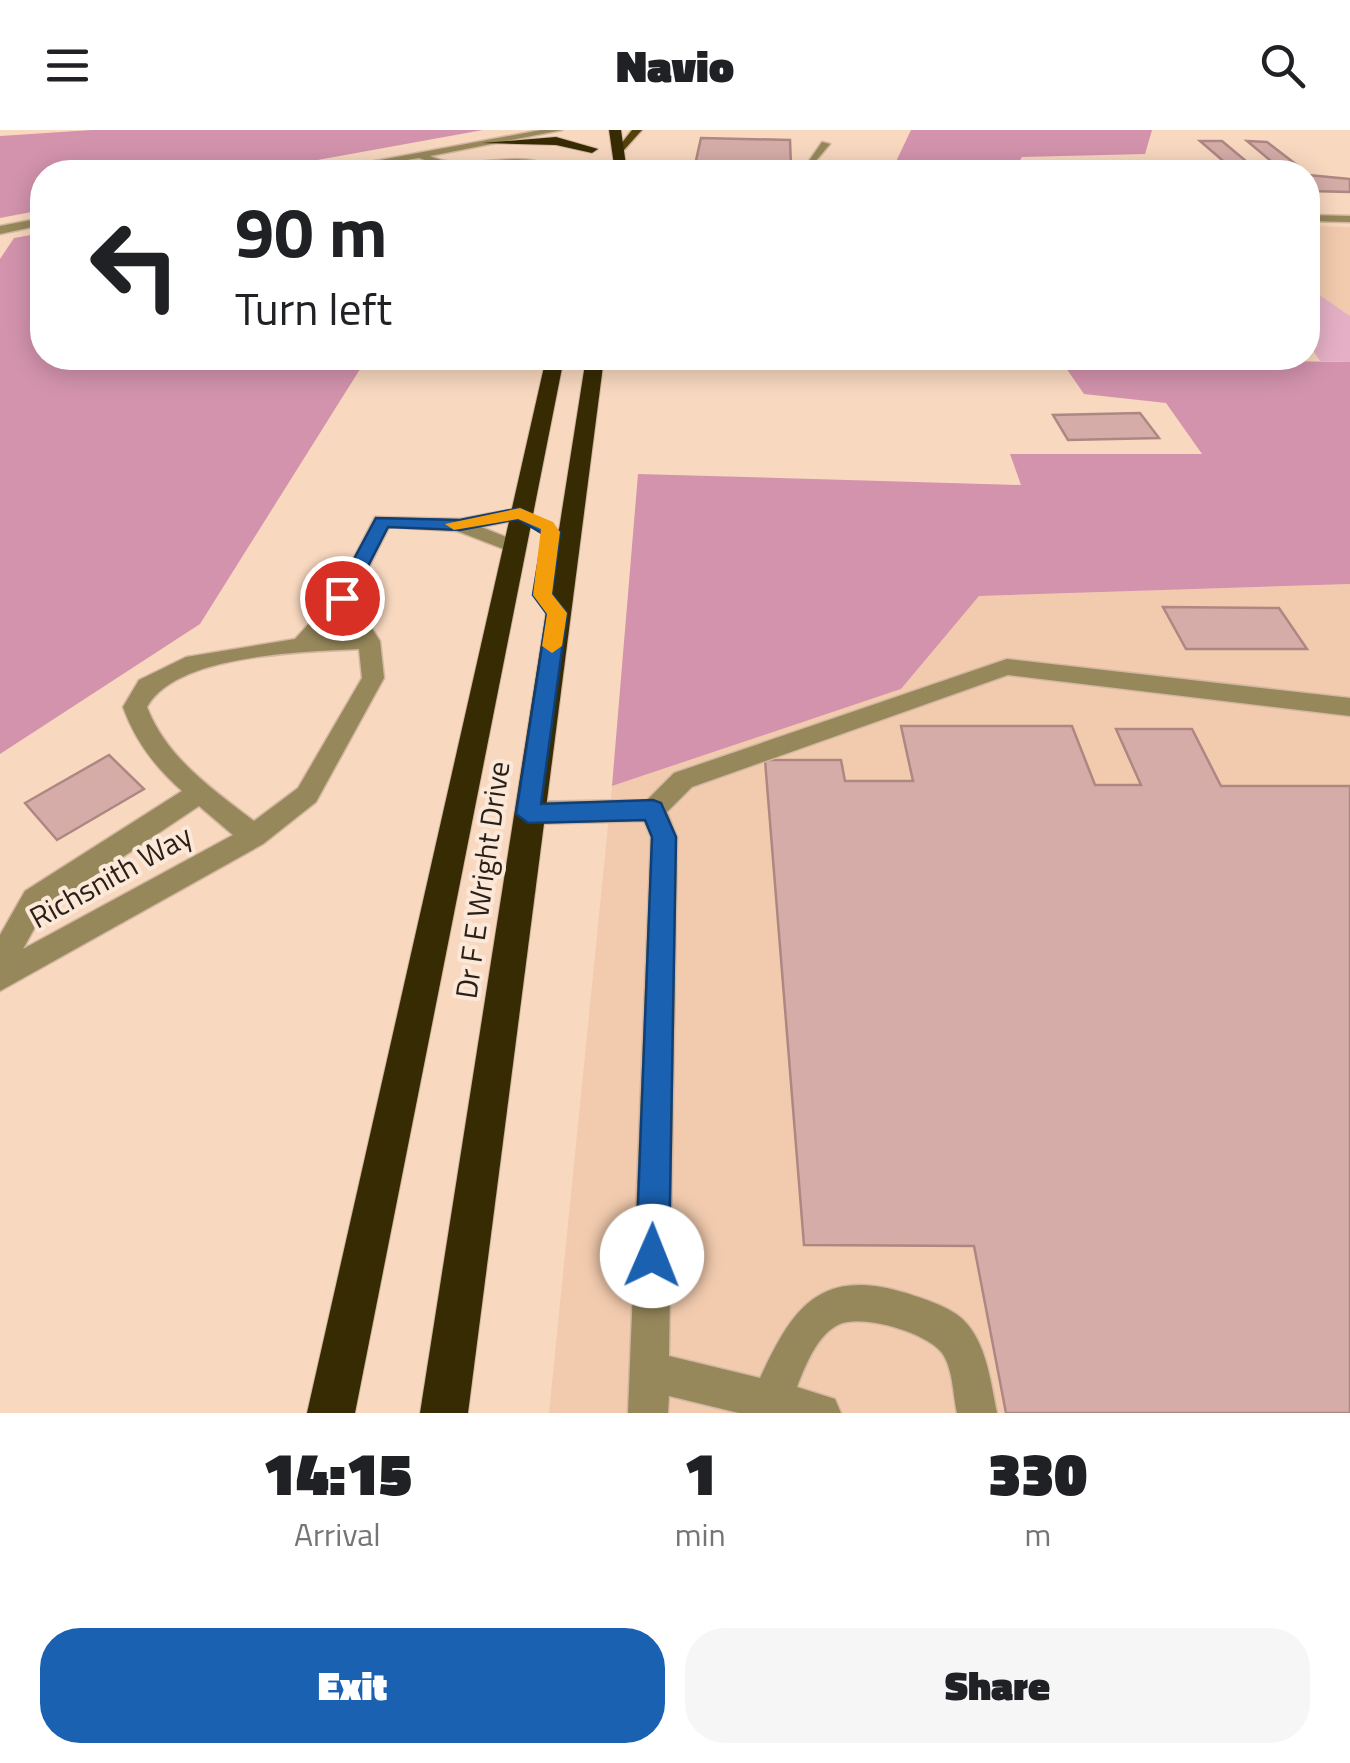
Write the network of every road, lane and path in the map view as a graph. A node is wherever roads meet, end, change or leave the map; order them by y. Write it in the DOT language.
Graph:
graph roads {
  1 [pos="543,130"];
  2 [pos="556,130"];
  3 [pos="590,130"];
  4 [pos="615,130"];
  5 [pos="637,130"];
  6 [pos="526,136"];
  7 [pos="488,143"];
  8 [pos="825,144"];
  9 [pos="620,148"];
  10 [pos="422,154"];
  11 [pos="388,160"];
  12 [pos="431,160"];
  13 [pos="620,160"];
  14 [pos="811,160"];
  15 [pos="1320,219"];
  16 [pos="1350,220"];
  17 [pos="30,224"];
  18 [pos="0,230"];
  19 [pos="552,370"];
  20 [pos="593,370"];
  21 [pos="520,514"];
  22 [pos="460,525"];
  23 [pos="514,548"];
  24 [pos="342,598"];
  25 [pos="557,613"];
  26 [pos="369,640"];
  27 [pos="302,645"];
  28 [pos="1350,707"];
  29 [pos="199,793"];
  30 [pos="653,810"];
  31 [pos="528,814"];
  32 [pos="254,836"];
  33 [pos="0,962"];
  34 [pos="0,976"];
  35 [pos="649,1371"];
  36 [pos="771,1400"];
  37 [pos="331,1413"];
  38 [pos="444,1413"];
  39 [pos="648,1413"];
  40 [pos="821,1413"];
  41 [pos="976,1413"];
  1 -- 6 [label="street"];
  2 -- 6 [label="street"];
  3 -- 7 [label="highway"];
  4 -- 9 [label="highway"];
  5 -- 9 [label="main road"];
  6 -- 7 [label="street"];
  7 -- 10 [label="street"];
  8 -- 14 [label="street"];
  9 -- 13 [label="highway"];
  10 -- 11 [label="street"];
  10 -- 12 [label="street"];
  15 -- 16 [label="street"];
  17 -- 18 [label="street"];
  19 -- 21 [label="highway"];
  20 -- 25 [label="highway, Dr F E Wright Drive"];
  21 -- 22 [label="street"];
  21 -- 23 [label="highway"];
  21 -- 25 [label="highway"];
  22 -- 23 [label="street"];
  22 -- 24 [label="street"];
  23 -- 37 [label="highway"];
  24 -- 26 [label="street"];
  24 -- 27 [label="street"];
  25 -- 31 [label="highway, Dr F E Wright Drive"];
  26 -- 27 [label="street, Richsnith Way"];
  26 -- 32 [label="street, Richsnith Way"];
  27 -- 29 [label="street, Richsnith Way"];
  28 -- 30 [label="street"];
  29 -- 32 [label="street, Richsnith Way"];
  29 -- 33 [label="street"];
  30 -- 31 [label="street"];
  30 -- 35 [label="street"];
  31 -- 38 [label="highway, Dr F E Wright Drive"];
  32 -- 34 [label="street, Richsnith Way"];
  35 -- 36 [label="street"];
  35 -- 39 [label="street"];
  36 -- 40 [label="street"];
  36 -- 41 [label="street"];
}
